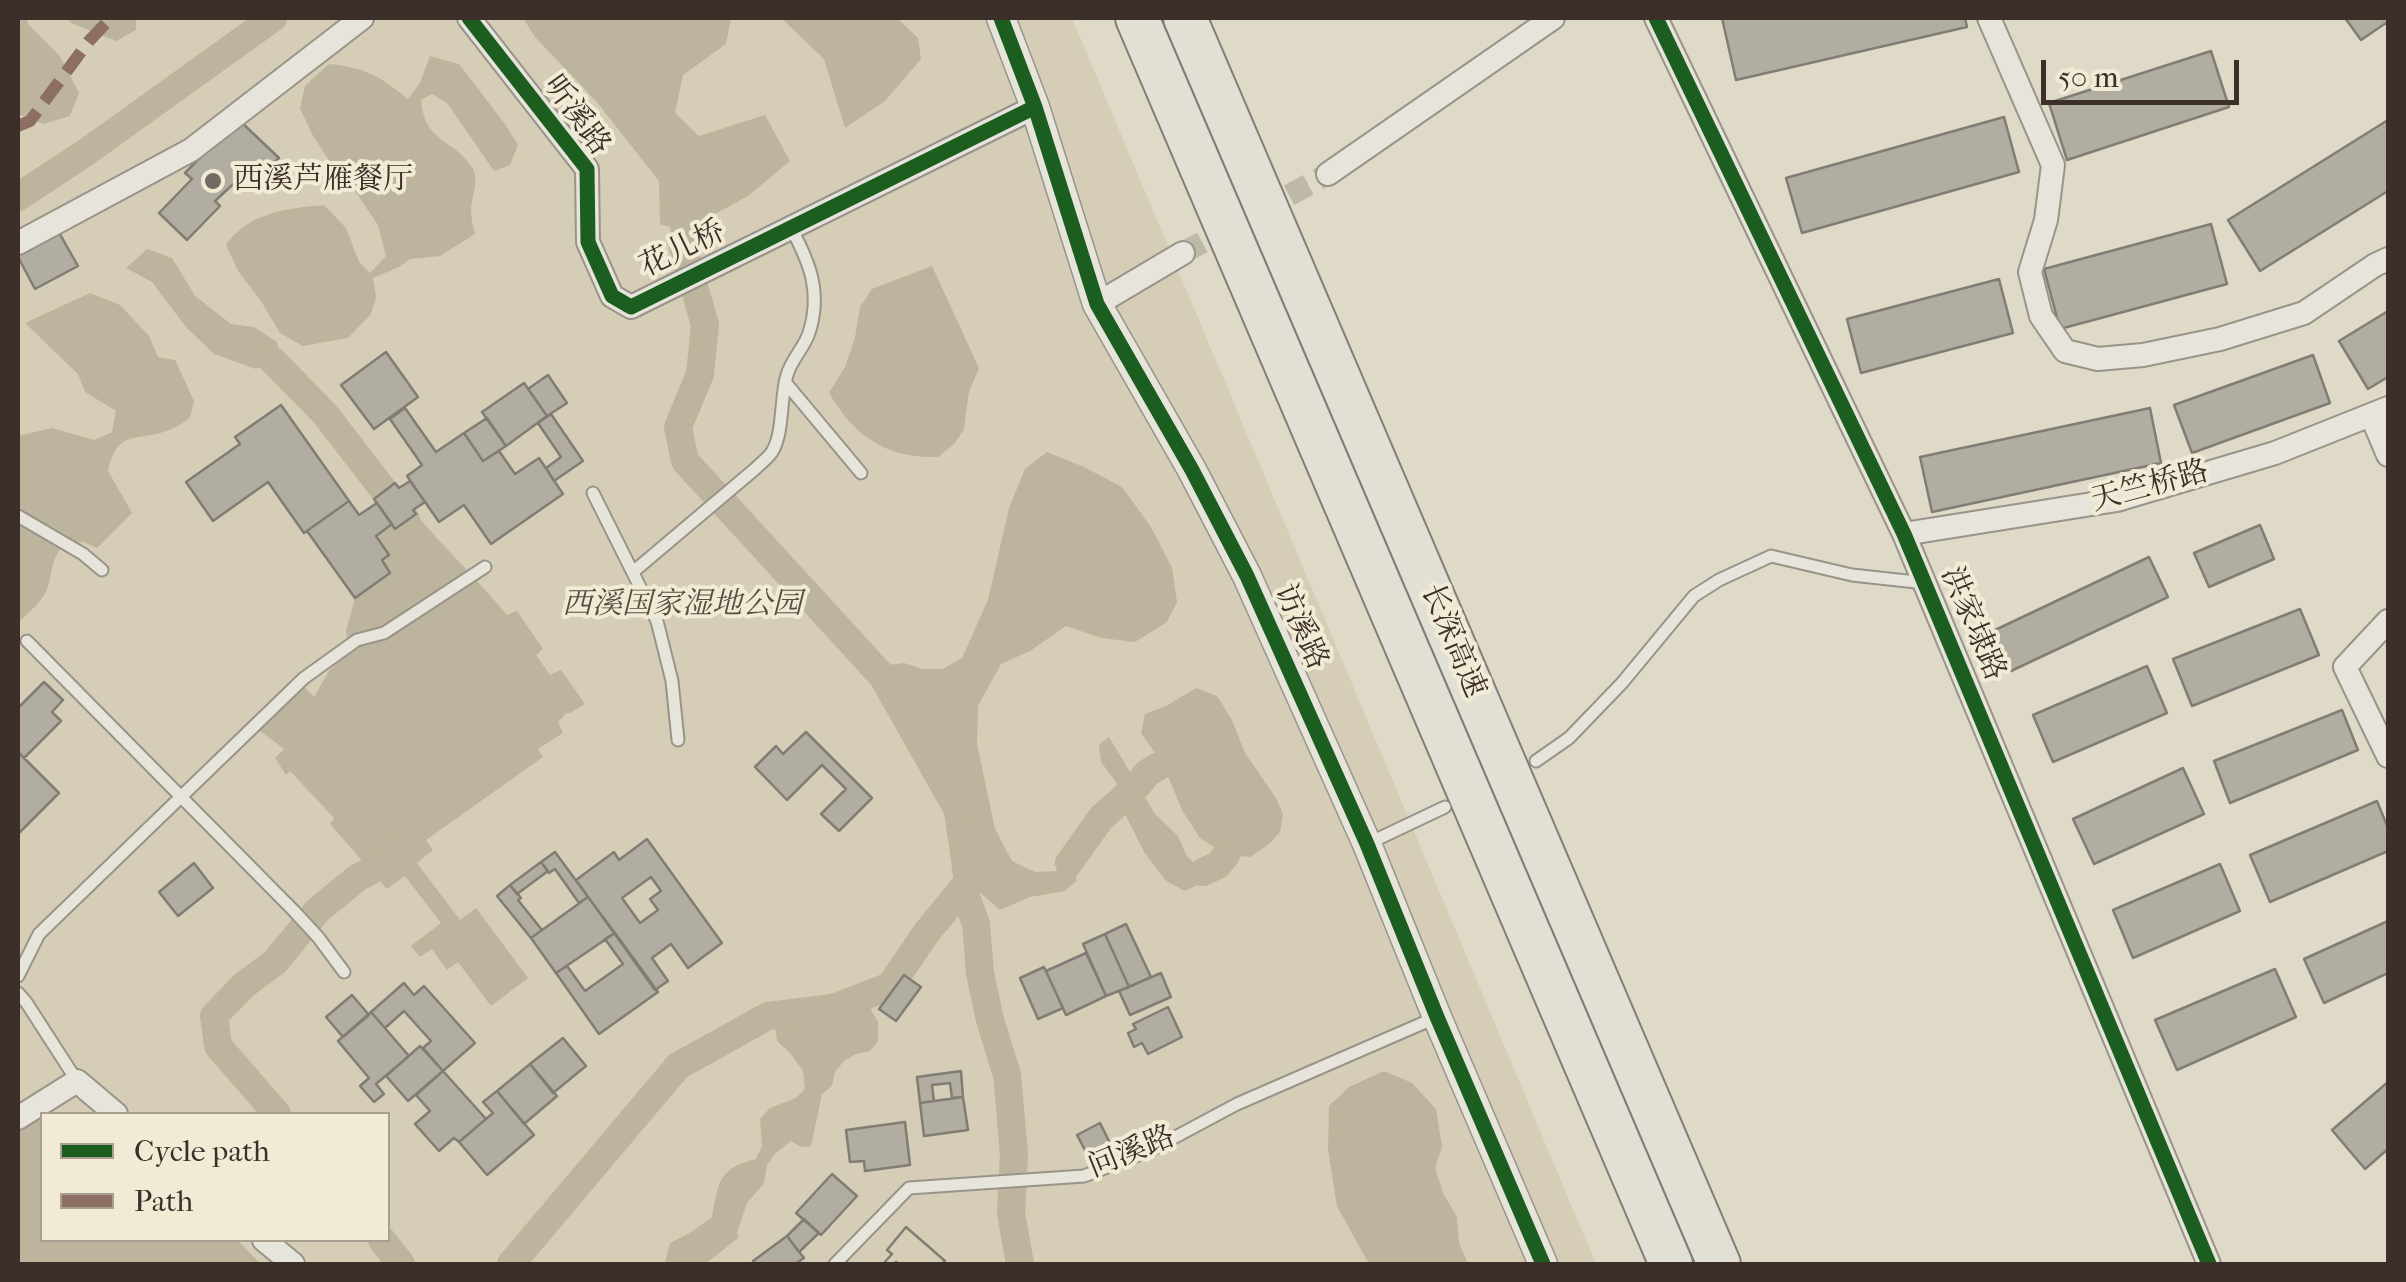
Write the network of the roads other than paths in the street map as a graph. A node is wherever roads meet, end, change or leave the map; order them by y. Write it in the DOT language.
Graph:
graph roads {
  1 [pos="362,18"];
  2 [pos="468,18"];
  3 [pos="1002,18"];
  4 [pos="1137,18"];
  5 [pos="1185,18"];
  6 [pos="1553,18"];
  7 [pos="1656,18"];
  8 [pos="1990,18"];
  9 [pos="1035,107"];
  10 [pos="1328,174"];
  11 [pos="791,228"];
  12 [pos="18,243"];
  13 [pos="1183,253"];
  14 [pos="2388,260"];
  15 [pos="1097,304"];
  16 [pos="630,307"];
  17 [pos="785,382"];
  18 [pos="2380,412"];
  19 [pos="2388,456"];
  20 [pos="861,473"];
  21 [pos="593,493"];
  22 [pos="18,516"];
  23 [pos="1904,534"];
  24 [pos="485,567"];
  25 [pos="102,570"];
  26 [pos="633,572"];
  27 [pos="1925,583"];
  28 [pos="2388,621"];
  29 [pos="27,641"];
  30 [pos="678,740"];
  31 [pos="2388,756"];
  32 [pos="1536,761"];
  33 [pos="181,797"];
  34 [pos="1445,807"];
  35 [pos="1367,844"];
  36 [pos="344,972"];
  37 [pos="18,976"];
  38 [pos="18,993"];
  39 [pos="1437,1017"];
  40 [pos="76,1081"];
  41 [pos="114,1112"];
  42 [pos="18,1118"];
  43 [pos="266,1242"];
  44 [pos="293,1264"];
  45 [pos="835,1264"];
  46 [pos="1543,1264"];
  47 [pos="1671,1264"];
  48 [pos="1719,1264"];
  49 [pos="2209,1264"];
  1 -- 12 [label="street"];
  2 -- 16 [label="street, 听溪路"];
  3 -- 9 [label="street, 访溪路"];
  4 -- 47 [label="highway, 长深高速"];
  5 -- 48 [label="highway, 长深高速"];
  6 -- 10 [label="street"];
  7 -- 23 [label="street, 洪家埭路"];
  8 -- 14 [label="street"];
  9 -- 11 [label="street"];
  9 -- 15 [label="street, 访溪路"];
  11 -- 16 [label="street, 花儿桥"];
  11 -- 17 [label="lane"];
  13 -- 15 [label="street"];
  15 -- 35 [label="street, 访溪路"];
  17 -- 20 [label="lane"];
  17 -- 26 [label="lane"];
  18 -- 19 [label="street"];
  18 -- 23 [label="street, 天竺桥路"];
  21 -- 26 [label="lane"];
  22 -- 25 [label="lane"];
  23 -- 27 [label="street, 洪家埭路"];
  24 -- 33 [label="lane"];
  26 -- 30 [label="lane"];
  27 -- 32 [label="lane"];
  27 -- 49 [label="street, 洪家埭路"];
  28 -- 31 [label="street"];
  29 -- 33 [label="lane"];
  33 -- 36 [label="lane"];
  33 -- 37 [label="lane"];
  34 -- 35 [label="lane"];
  35 -- 39 [label="street, 访溪路"];
  38 -- 40 [label="lane"];
  39 -- 45 [label="lane, 问溪路"];
  39 -- 46 [label="street, 访溪路"];
  40 -- 41 [label="street"];
  40 -- 42 [label="street"];
  43 -- 44 [label="street"];
}
